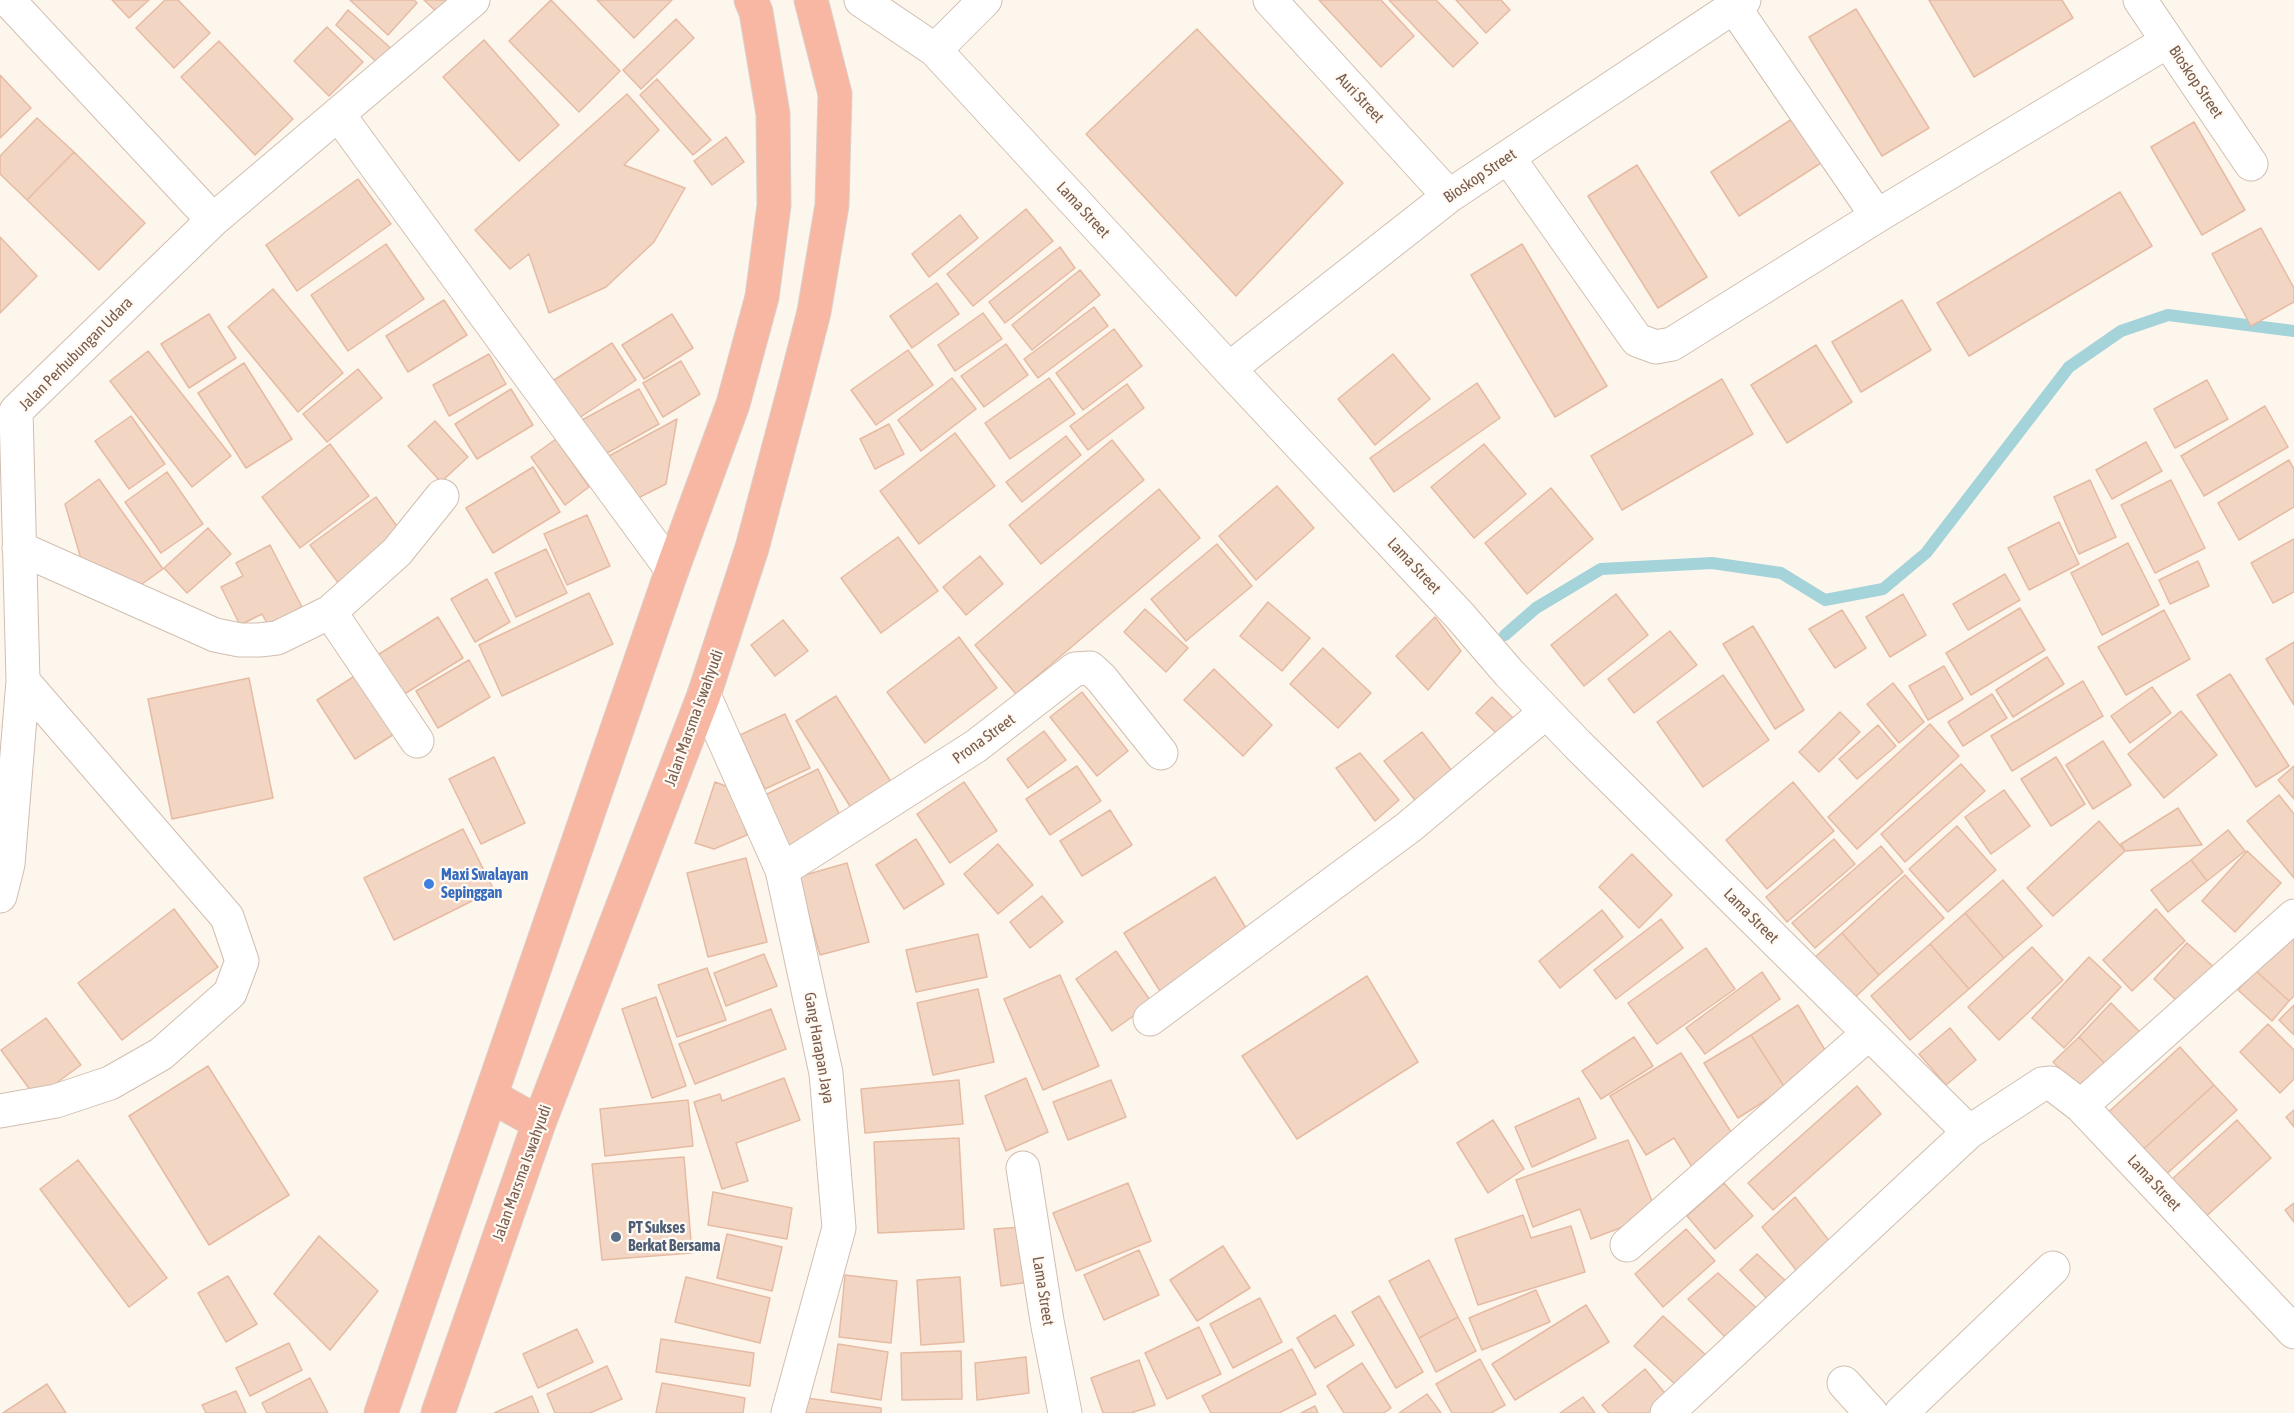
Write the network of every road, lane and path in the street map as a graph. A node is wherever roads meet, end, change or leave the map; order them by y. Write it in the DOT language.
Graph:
graph roads {
  1 [pos="8,0"];
  2 [pos="473,0"];
  3 [pos="751,0"];
  4 [pos="811,0"];
  5 [pos="861,0"];
  6 [pos="985,0"];
  7 [pos="1270,0"];
  8 [pos="2140,0"];
  9 [pos="1739,3"];
  10 [pos="2168,41"];
  11 [pos="935,50"];
  12 [pos="338,114"];
  13 [pos="1508,157"];
  14 [pos="2251,164"];
  15 [pos="1449,196"];
  16 [pos="1877,216"];
  17 [pos="213,220"];
  18 [pos="1229,369"];
  19 [pos="4,399"];
  20 [pos="442,496"];
  21 [pos="20,548"];
  22 [pos="672,570"];
  23 [pos="330,612"];
  24 [pos="22,681"];
  25 [pos="704,695"];
  26 [pos="1546,712"];
  27 [pos="417,741"];
  28 [pos="1161,753"];
  29 [pos="782,870"];
  30 [pos="0,896"];
  31 [pos="2294,916"];
  32 [pos="1149,1019"];
  33 [pos="1869,1033"];
  34 [pos="491,1096"];
  35 [pos="2081,1106"];
  36 [pos="0,1111"];
  37 [pos="538,1123"];
  38 [pos="1969,1132"];
  39 [pos="1023,1168"];
  40 [pos="1627,1245"];
  41 [pos="2053,1268"];
  42 [pos="2294,1332"];
  43 [pos="1844,1383"];
  44 [pos="381,1413"];
  45 [pos="438,1413"];
  46 [pos="788,1413"];
  47 [pos="1065,1413"];
  48 [pos="1667,1413"];
  49 [pos="1871,1413"];
  50 [pos="1901,1413"];
  1 -- 17 [label="street"];
  2 -- 12 [label="street, Jalan Perhubungan Udara"];
  3 -- 22 [label="highway"];
  4 -- 25 [label="highway, Jalan Marsma Iswahyudi"];
  5 -- 11 [label="street, Lama Street"];
  6 -- 11 [label="street"];
  7 -- 15 [label="street, Auri Street"];
  8 -- 10 [label="street, Bioskop Street"];
  9 -- 13 [label="street, Bioskop Street"];
  9 -- 16 [label="street"];
  10 -- 14 [label="street, Bioskop Street"];
  10 -- 16 [label="street"];
  11 -- 18 [label="street, Lama Street"];
  12 -- 17 [label="street, Jalan Perhubungan Udara"];
  12 -- 22 [label="street"];
  13 -- 15 [label="street, Bioskop Street"];
  13 -- 16 [label="street"];
  15 -- 18 [label="street, Bioskop Street"];
  17 -- 19 [label="street, Jalan Perhubungan Udara"];
  18 -- 26 [label="street, Lama Street"];
  19 -- 21 [label="street, Jalan Perhubungan Udara"];
  20 -- 23 [label="street"];
  21 -- 23 [label="street"];
  21 -- 24 [label="street, Jalan Perhubungan Udara"];
  22 -- 34 [label="highway"];
  23 -- 27 [label="street"];
  24 -- 30 [label="street, Jalan Perhubungan Udara"];
  24 -- 36 [label="street"];
  25 -- 29 [label="street, Gang Harapan Jaya"];
  25 -- 37 [label="highway, Jalan Marsma Iswahyudi"];
  26 -- 32 [label="street"];
  26 -- 33 [label="street, Lama Street"];
  28 -- 29 [label="street, Prona Street"];
  29 -- 46 [label="street, Gang Harapan Jaya"];
  31 -- 35 [label="street"];
  33 -- 38 [label="street, Lama Street"];
  33 -- 40 [label="street"];
  34 -- 37 [label="highway"];
  34 -- 44 [label="highway"];
  35 -- 38 [label="street, Lama Street"];
  35 -- 42 [label="street, Lama Street"];
  37 -- 45 [label="highway, Jalan Marsma Iswahyudi"];
  38 -- 48 [label="street, Lama Street"];
  39 -- 47 [label="street, Lama Street"];
  41 -- 50 [label="street"];
  43 -- 49 [label="street"];
}
